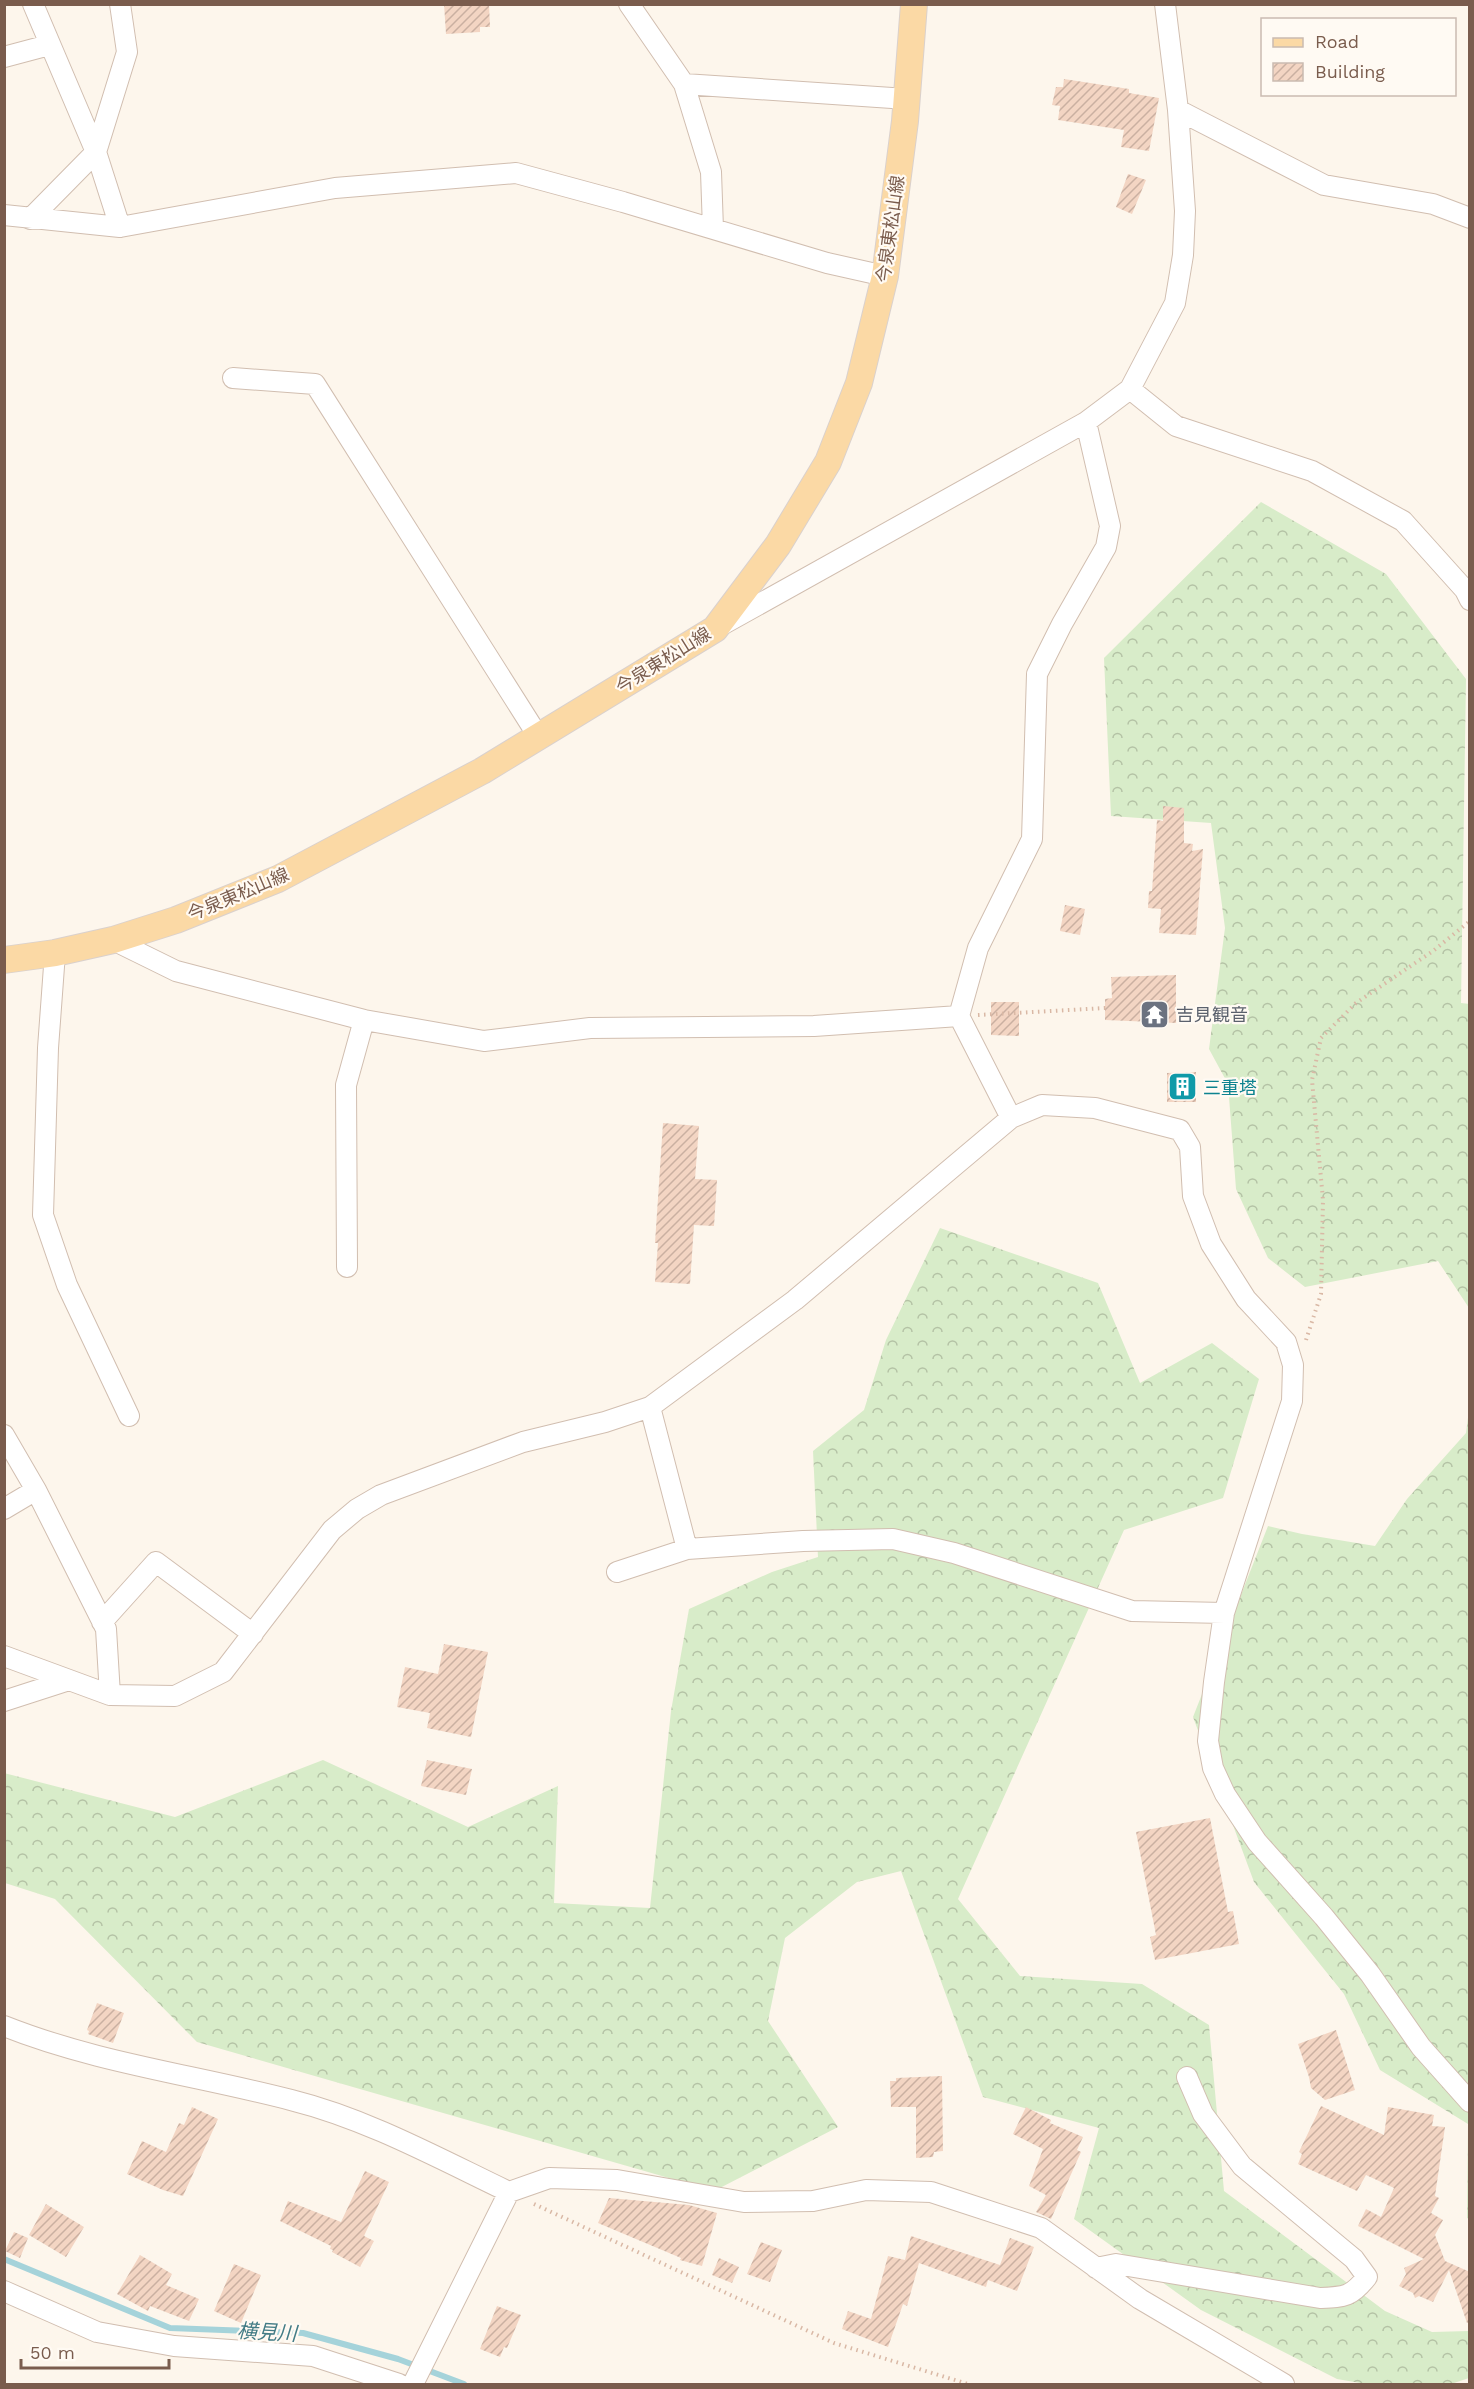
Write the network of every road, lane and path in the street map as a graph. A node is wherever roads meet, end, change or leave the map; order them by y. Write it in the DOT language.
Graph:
graph roads {
  1 [pos="33,4"];
  2 [pos="120,4"];
  3 [pos="629,4"];
  4 [pos="914,4"];
  5 [pos="1165,4"];
  6 [pos="49,45"];
  7 [pos="4,57"];
  8 [pos="684,84"];
  9 [pos="907,99"];
  10 [pos="1178,110"];
  11 [pos="96,152"];
  12 [pos="4,215"];
  13 [pos="1470,218"];
  14 [pos="30,219"];
  15 [pos="120,227"];
  16 [pos="713,229"];
  17 [pos="885,276"];
  18 [pos="233,378"];
  19 [pos="1130,389"];
  20 [pos="1086,422"];
  21 [pos="1470,600"];
  22 [pos="715,629"];
  23 [pos="538,736"];
  24 [pos="1470,921"];
  25 [pos="113,940"];
  26 [pos="55,953"];
  27 [pos="4,960"];
  28 [pos="1106,1008"];
  29 [pos="998,1014"];
  30 [pos="959,1016"];
  31 [pos="364,1020"];
  32 [pos="1011,1119"];
  33 [pos="347,1267"];
  34 [pos="1294,1378"];
  35 [pos="650,1407"];
  36 [pos="129,1416"];
  37 [pos="4,1435"];
  38 [pos="36,1490"];
  39 [pos="4,1509"];
  40 [pos="687,1549"];
  41 [pos="618,1572"];
  42 [pos="1224,1612"];
  43 [pos="102,1622"];
  44 [pos="253,1634"];
  45 [pos="4,1656"];
  46 [pos="69,1680"];
  47 [pos="110,1695"];
  48 [pos="4,1701"];
  49 [pos="4,2026"];
  50 [pos="1187,2077"];
  51 [pos="1470,2102"];
  52 [pos="508,2192"];
  53 [pos="1096,2268"];
  54 [pos="4,2291"];
  55 [pos="399,2385"];
  56 [pos="413,2385"];
  57 [pos="968,2385"];
  58 [pos="1284,2385"];
  1 -- 6 [label="street"];
  2 -- 11 [label="street"];
  3 -- 8 [label="street"];
  4 -- 9 [label="main road, 今泉東松山線"];
  5 -- 10 [label="street"];
  6 -- 7 [label="street"];
  6 -- 11 [label="street"];
  8 -- 9 [label="street"];
  8 -- 16 [label="street"];
  9 -- 17 [label="main road, 今泉東松山線"];
  10 -- 13 [label="street"];
  10 -- 19 [label="street"];
  11 -- 14 [label="street"];
  11 -- 15 [label="street"];
  12 -- 14 [label="street"];
  14 -- 15 [label="street"];
  15 -- 16 [label="street"];
  16 -- 17 [label="street"];
  17 -- 22 [label="main road, 今泉東松山線"];
  18 -- 23 [label="street"];
  19 -- 20 [label="street"];
  19 -- 21 [label="street"];
  20 -- 22 [label="street"];
  20 -- 30 [label="street"];
  22 -- 23 [label="main road, 今泉東松山線"];
  23 -- 25 [label="main road, 今泉東松山線"];
  24 -- 34 [label="path"];
  25 -- 26 [label="main road, 今泉東松山線"];
  25 -- 31 [label="street"];
  26 -- 27 [label="main road, 今泉東松山線"];
  26 -- 36 [label="street"];
  28 -- 29 [label="path"];
  30 -- 31 [label="street"];
  30 -- 32 [label="street"];
  31 -- 33 [label="street"];
  32 -- 34 [label="street"];
  32 -- 35 [label="street"];
  34 -- 42 [label="street"];
  35 -- 40 [label="street"];
  35 -- 44 [label="street"];
  37 -- 38 [label="street"];
  38 -- 39 [label="street"];
  38 -- 43 [label="street"];
  40 -- 41 [label="street"];
  40 -- 42 [label="street"];
  42 -- 51 [label="street"];
  43 -- 44 [label="street"];
  43 -- 47 [label="street"];
  44 -- 47 [label="street"];
  45 -- 46 [label="street"];
  46 -- 47 [label="street"];
  46 -- 48 [label="street"];
  49 -- 52 [label="street"];
  50 -- 53 [label="street"];
  52 -- 53 [label="street"];
  52 -- 56 [label="street"];
  52 -- 57 [label="path"];
  53 -- 58 [label="street"];
  54 -- 55 [label="street"];
}
